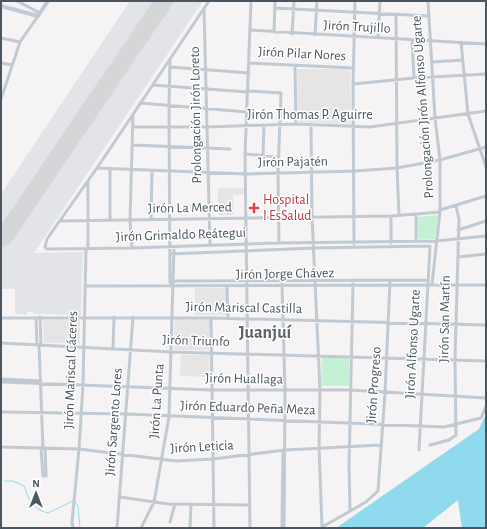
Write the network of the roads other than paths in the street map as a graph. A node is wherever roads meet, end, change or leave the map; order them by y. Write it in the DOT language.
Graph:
graph roads {
  1 [pos="17,1"];
  2 [pos="48,1"];
  3 [pos="209,1"];
  4 [pos="251,1"];
  5 [pos="275,1"];
  6 [pos="294,1"];
  7 [pos="317,1"];
  8 [pos="355,1"];
  9 [pos="380,1"];
  10 [pos="428,1"];
  11 [pos="1,6"];
  12 [pos="204,8"];
  13 [pos="275,8"];
  14 [pos="293,9"];
  15 [pos="316,11"];
  16 [pos="355,12"];
  17 [pos="39,14"];
  18 [pos="380,14"];
  19 [pos="396,14"];
  20 [pos="428,16"];
  21 [pos="250,30"];
  22 [pos="274,32"];
  23 [pos="292,34"];
  24 [pos="315,35"];
  25 [pos="355,37"];
  26 [pos="1,38"];
  27 [pos="378,38"];
  28 [pos="396,40"];
  29 [pos="412,40"];
  30 [pos="430,41"];
  31 [pos="20,42"];
  32 [pos="461,42"];
  33 [pos="486,44"];
  34 [pos="170,59"];
  35 [pos="462,60"];
  36 [pos="1,62"];
  37 [pos="432,62"];
  38 [pos="249,63"];
  39 [pos="12,65"];
  40 [pos="295,66"];
  41 [pos="170,68"];
  42 [pos="354,68"];
  43 [pos="206,70"];
  44 [pos="248,73"];
  45 [pos="486,74"];
  46 [pos="463,75"];
  47 [pos="433,77"];
  48 [pos="414,78"];
  49 [pos="396,81"];
  50 [pos="354,84"];
  51 [pos="153,85"];
  52 [pos="170,86"];
  53 [pos="3,88"];
  54 [pos="206,89"];
  55 [pos="248,92"];
  56 [pos="1,98"];
  57 [pos="140,103"];
  58 [pos="169,106"];
  59 [pos="207,109"];
  60 [pos="486,111"];
  61 [pos="247,112"];
  62 [pos="133,114"];
  63 [pos="468,114"];
  64 [pos="435,118"];
  65 [pos="296,124"];
  66 [pos="396,124"];
  67 [pos="280,125"];
  68 [pos="311,125"];
  69 [pos="133,126"];
  70 [pos="247,126"];
  71 [pos="264,126"];
  72 [pos="354,127"];
  73 [pos="169,128"];
  74 [pos="207,128"];
  75 [pos="132,145"];
  76 [pos="170,147"];
  77 [pos="486,147"];
  78 [pos="208,149"];
  79 [pos="230,149"];
  80 [pos="480,150"];
  81 [pos="246,154"];
  82 [pos="263,155"];
  83 [pos="279,157"];
  84 [pos="440,160"];
  85 [pos="486,166"];
  86 [pos="97,168"];
  87 [pos="397,168"];
  88 [pos="110,170"];
  89 [pos="132,170"];
  90 [pos="152,171"];
  91 [pos="170,171"];
  92 [pos="355,171"];
  93 [pos="278,173"];
  94 [pos="311,173"];
  95 [pos="208,174"];
  96 [pos="246,174"];
  97 [pos="88,181"];
  98 [pos="486,196"];
  99 [pos="456,206"];
  100 [pos="440,211"];
  101 [pos="399,215"];
  102 [pos="416,215"];
  103 [pos="312,216"];
  104 [pos="355,216"];
  105 [pos="391,216"];
  106 [pos="210,218"];
  107 [pos="247,218"];
  108 [pos="279,218"];
  109 [pos="171,219"];
  110 [pos="110,220"];
  111 [pos="130,220"];
  112 [pos="151,220"];
  113 [pos="61,221"];
  114 [pos="88,221"];
  115 [pos="486,221"];
  116 [pos="458,230"];
  117 [pos="486,236"];
  118 [pos="458,239"];
  119 [pos="391,241"];
  120 [pos="416,241"];
  121 [pos="436,241"];
  122 [pos="354,242"];
  123 [pos="279,243"];
  124 [pos="313,243"];
  125 [pos="247,244"];
  126 [pos="210,245"];
  127 [pos="391,246"];
  128 [pos="430,246"];
  129 [pos="172,247"];
  130 [pos="132,248"];
  131 [pos="314,248"];
  132 [pos="354,248"];
  133 [pos="87,249"];
  134 [pos="247,251"];
  135 [pos="170,254"];
  136 [pos="175,254"];
  137 [pos="486,254"];
  138 [pos="458,257"];
  139 [pos="282,280"];
  140 [pos="315,280"];
  141 [pos="172,281"];
  142 [pos="390,281"];
  143 [pos="248,282"];
  144 [pos="427,282"];
  145 [pos="353,283"];
  146 [pos="432,284"];
  147 [pos="282,285"];
  148 [pos="316,285"];
  149 [pos="390,285"];
  150 [pos="456,285"];
  151 [pos="486,285"];
  152 [pos="85,286"];
  153 [pos="172,286"];
  154 [pos="227,286"];
  155 [pos="133,317"];
  156 [pos="172,317"];
  157 [pos="1,318"];
  158 [pos="38,318"];
  159 [pos="83,318"];
  160 [pos="114,318"];
  161 [pos="211,318"];
  162 [pos="228,318"];
  163 [pos="247,319"];
  164 [pos="283,319"];
  165 [pos="317,320"];
  166 [pos="352,322"];
  167 [pos="388,323"];
  168 [pos="425,324"];
  169 [pos="456,324"];
  170 [pos="486,325"];
  171 [pos="1,343"];
  172 [pos="39,345"];
  173 [pos="83,347"];
  174 [pos="113,348"];
  175 [pos="131,349"];
  176 [pos="171,352"];
  177 [pos="212,353"];
  178 [pos="248,354"];
  179 [pos="284,354"];
  180 [pos="319,355"];
  181 [pos="351,356"];
  182 [pos="387,357"];
  183 [pos="425,358"];
  184 [pos="455,359"];
  185 [pos="486,361"];
  186 [pos="1,379"];
  187 [pos="1,382"];
  188 [pos="41,382"];
  189 [pos="83,385"];
  190 [pos="127,387"];
  191 [pos="169,389"];
  192 [pos="212,390"];
  193 [pos="248,390"];
  194 [pos="285,390"];
  195 [pos="320,390"];
  196 [pos="351,390"];
  197 [pos="385,393"];
  198 [pos="422,394"];
  199 [pos="455,396"];
  200 [pos="486,398"];
  201 [pos="486,406"];
  202 [pos="1,412"];
  203 [pos="42,413"];
  204 [pos="81,413"];
  205 [pos="126,414"];
  206 [pos="169,417"];
  207 [pos="212,418"];
  208 [pos="249,419"];
  209 [pos="285,420"];
  210 [pos="320,422"];
  211 [pos="350,423"];
  212 [pos="382,425"];
  213 [pos="455,425"];
  214 [pos="420,427"];
  215 [pos="430,444"];
  216 [pos="382,445"];
  217 [pos="1,447"];
  218 [pos="350,447"];
  219 [pos="43,448"];
  220 [pos="319,448"];
  221 [pos="79,449"];
  222 [pos="284,450"];
  223 [pos="419,450"];
  224 [pos="123,453"];
  225 [pos="249,454"];
  226 [pos="213,459"];
  227 [pos="162,460"];
  228 [pos="120,497"];
  229 [pos="154,502"];
  230 [pos="175,504"];
  231 [pos="190,504"];
  232 [pos="214,504"];
  233 [pos="250,504"];
  234 [pos="350,510"];
  235 [pos="170,522"];
  236 [pos="283,526"];
  237 [pos="73,528"];
  238 [pos="117,528"];
  239 [pos="141,528"];
  240 [pos="190,528"];
  241 [pos="214,528"];
  242 [pos="250,528"];
  243 [pos="278,528"];
  244 [pos="322,528"];
  1 -- 17 [label="street"];
  2 -- 17 [label="street"];
  3 -- 12 [label="street"];
  4 -- 21 [label="street"];
  5 -- 13 [label="street"];
  6 -- 14 [label="street"];
  7 -- 15 [label="street"];
  8 -- 16 [label="street"];
  9 -- 18 [label="street"];
  10 -- 20 [label="street, Prolongación Jirón Alfonso Ugarte"];
  11 -- 17 [label="street"];
  12 -- 34 [label="street"];
  12 -- 43 [label="street, Prolongación Jirón Loreto"];
  13 -- 14 [label="street"];
  13 -- 22 [label="street"];
  14 -- 15 [label="street"];
  14 -- 23 [label="street"];
  15 -- 16 [label="street"];
  15 -- 24 [label="street"];
  16 -- 18 [label="street"];
  16 -- 25 [label="street"];
  17 -- 31 [label="street"];
  18 -- 19 [label="street"];
  18 -- 27 [label="street"];
  19 -- 20 [label="street"];
  19 -- 28 [label="street"];
  20 -- 30 [label="street, Prolongación Jirón Alfonso Ugarte"];
  21 -- 22 [label="street, Jirón Trujillo"];
  21 -- 38 [label="street"];
  22 -- 23 [label="street, Jirón Trujillo"];
  23 -- 24 [label="street, Jirón Trujillo"];
  24 -- 25 [label="street, Jirón Trujillo"];
  25 -- 27 [label="street, Jirón Trujillo"];
  25 -- 42 [label="street"];
  26 -- 31 [label="street"];
  27 -- 28 [label="street, Jirón Trujillo"];
  28 -- 29 [label="street, Jirón Trujillo"];
  28 -- 49 [label="street"];
  29 -- 30 [label="street, Jirón Trujillo"];
  29 -- 48 [label="street"];
  30 -- 32 [label="street, Jirón Trujillo"];
  30 -- 37 [label="street, Prolongación Jirón Alfonso Ugarte"];
  31 -- 39 [label="street"];
  32 -- 33 [label="street, Jirón Trujillo"];
  32 -- 35 [label="street"];
  34 -- 41 [label="street"];
  34 -- 51 [label="street"];
  35 -- 37 [label="street"];
  35 -- 46 [label="street"];
  36 -- 39 [label="street"];
  37 -- 47 [label="street, Prolongación Jirón Alfonso Ugarte"];
  38 -- 40 [label="street, Jirón Pilar Nores"];
  38 -- 44 [label="street"];
  39 -- 53 [label="street"];
  40 -- 42 [label="street, Jirón Pilar Nores"];
  40 -- 65 [label="street"];
  41 -- 43 [label="street"];
  41 -- 52 [label="street"];
  42 -- 50 [label="street"];
  43 -- 44 [label="street"];
  43 -- 54 [label="street, Prolongación Jirón Loreto"];
  44 -- 55 [label="street"];
  45 -- 46 [label="street"];
  46 -- 47 [label="street"];
  46 -- 63 [label="street"];
  47 -- 48 [label="street"];
  47 -- 64 [label="street, Prolongación Jirón Alfonso Ugarte"];
  48 -- 49 [label="street"];
  49 -- 50 [label="street"];
  49 -- 66 [label="street"];
  50 -- 72 [label="street"];
  51 -- 52 [label="street"];
  51 -- 57 [label="street"];
  52 -- 54 [label="street"];
  52 -- 58 [label="street"];
  53 -- 56 [label="street"];
  54 -- 55 [label="street"];
  54 -- 59 [label="street, Prolongación Jirón Loreto"];
  55 -- 61 [label="street"];
  55 -- 67 [label="street"];
  57 -- 58 [label="street"];
  57 -- 62 [label="street"];
  58 -- 59 [label="street"];
  58 -- 73 [label="street"];
  59 -- 61 [label="street"];
  59 -- 74 [label="street, Prolongación Jirón Loreto"];
  60 -- 63 [label="street, Jirón Thomas P. Aguirre"];
  61 -- 70 [label="street"];
  62 -- 69 [label="street"];
  62 -- 86 [label="street"];
  63 -- 64 [label="street, Jirón Thomas P. Aguirre"];
  63 -- 80 [label="street"];
  64 -- 66 [label="street, Jirón Thomas P. Aguirre"];
  64 -- 84 [label="street, Prolongación Jirón Alfonso Ugarte"];
  65 -- 67 [label="street, Jirón Thomas P. Aguirre"];
  65 -- 68 [label="street, Jirón Thomas P. Aguirre"];
  66 -- 72 [label="street, Jirón Thomas P. Aguirre"];
  66 -- 87 [label="street"];
  67 -- 71 [label="street, Jirón Thomas P. Aguirre"];
  67 -- 83 [label="street"];
  68 -- 72 [label="street, Jirón Thomas P. Aguirre"];
  68 -- 94 [label="street"];
  69 -- 73 [label="street, Jirón Thomas P. Aguirre"];
  69 -- 75 [label="street"];
  70 -- 71 [label="street, Jirón Thomas P. Aguirre"];
  70 -- 74 [label="street, Jirón Thomas P. Aguirre"];
  70 -- 81 [label="street"];
  71 -- 82 [label="street"];
  72 -- 92 [label="street"];
  73 -- 74 [label="street, Jirón Thomas P. Aguirre"];
  73 -- 76 [label="street"];
  74 -- 78 [label="street, Prolongación Jirón Loreto"];
  75 -- 76 [label="street"];
  75 -- 89 [label="street"];
  76 -- 78 [label="street"];
  76 -- 91 [label="street"];
  77 -- 80 [label="street, Jirón Pajatén"];
  78 -- 79 [label="street"];
  78 -- 95 [label="street, Prolongación Jirón Loreto"];
  80 -- 84 [label="street, Jirón Pajatén"];
  80 -- 85 [label="street"];
  81 -- 82 [label="street"];
  81 -- 96 [label="street"];
  82 -- 83 [label="street"];
  83 -- 93 [label="street"];
  84 -- 87 [label="street, Jirón Pajatén"];
  84 -- 100 [label="street, Prolongación Jirón Alfonso Ugarte"];
  86 -- 88 [label="street, Jirón Pajatén"];
  86 -- 97 [label="street"];
  87 -- 92 [label="street, Jirón Pajatén"];
  87 -- 101 [label="street"];
  88 -- 89 [label="street, Jirón Pajatén"];
  88 -- 110 [label="street"];
  89 -- 90 [label="street, Jirón Pajatén"];
  89 -- 111 [label="street"];
  90 -- 91 [label="street, Jirón Pajatén"];
  90 -- 112 [label="street"];
  91 -- 95 [label="street, Jirón Pajatén"];
  91 -- 109 [label="street"];
  92 -- 94 [label="street, Jirón Pajatén"];
  92 -- 104 [label="street"];
  93 -- 94 [label="street, Jirón Pajatén"];
  93 -- 96 [label="street, Jirón Pajatén"];
  93 -- 108 [label="street"];
  94 -- 103 [label="street"];
  95 -- 96 [label="street, Jirón Pajatén"];
  95 -- 106 [label="street, Prolongación Jirón Loreto"];
  96 -- 107 [label="street"];
  97 -- 113 [label="street"];
  97 -- 114 [label="street, Jirón Mariscal Cáceres"];
  98 -- 99 [label="street, Jirón La Merced"];
  99 -- 100 [label="street, Jirón La Merced"];
  99 -- 116 [label="street, Jirón San Martín"];
  100 -- 102 [label="street, Jirón La Merced"];
  100 -- 121 [label="street, Prolongación Jirón Alfonso Ugarte"];
  101 -- 102 [label="street, Jirón La Merced"];
  101 -- 105 [label="street, Jirón La Merced"];
  102 -- 120 [label="street"];
  103 -- 104 [label="street, Jirón La Merced"];
  103 -- 108 [label="street, Jirón La Merced"];
  103 -- 124 [label="street"];
  104 -- 105 [label="street, Jirón La Merced"];
  104 -- 122 [label="street"];
  105 -- 119 [label="street"];
  106 -- 107 [label="street, Jirón La Merced"];
  106 -- 109 [label="street, Jirón La Merced"];
  106 -- 126 [label="street, Prolongación Jirón Loreto"];
  107 -- 108 [label="street, Jirón La Merced"];
  107 -- 125 [label="street"];
  108 -- 123 [label="street"];
  109 -- 112 [label="street, Jirón La Merced"];
  109 -- 129 [label="street"];
  110 -- 111 [label="street, Jirón La Merced"];
  110 -- 114 [label="street, Jirón La Merced"];
  111 -- 112 [label="street, Jirón La Merced"];
  111 -- 130 [label="street"];
  113 -- 114 [label="street, Jirón La Merced"];
  113 -- 133 [label="street, Jirón Grimaldo Reátegui"];
  114 -- 133 [label="street, Jirón Mariscal Cáceres"];
  115 -- 116 [label="street"];
  116 -- 118 [label="street, Jirón San Martín"];
  117 -- 118 [label="street, Jirón Grimaldo Reátegui"];
  118 -- 121 [label="street, Jirón Grimaldo Reátegui"];
  118 -- 138 [label="street, Jirón San Martín"];
  119 -- 120 [label="street, Jirón Grimaldo Reátegui"];
  119 -- 122 [label="street, Jirón Grimaldo Reátegui"];
  119 -- 127 [label="street"];
  120 -- 121 [label="street, Jirón Grimaldo Reátegui"];
  121 -- 128 [label="street"];
  121 -- 146 [label="street, Prolongación Jirón Alfonso Ugarte"];
  122 -- 124 [label="street, Jirón Grimaldo Reátegui"];
  122 -- 132 [label="street"];
  123 -- 124 [label="street, Jirón Grimaldo Reátegui"];
  123 -- 125 [label="street, Jirón Grimaldo Reátegui"];
  124 -- 131 [label="street"];
  125 -- 126 [label="street, Jirón Grimaldo Reátegui"];
  125 -- 134 [label="street"];
  126 -- 129 [label="street, Jirón Grimaldo Reátegui"];
  127 -- 128 [label="street, Jirón Grimaldo Reátegui"];
  127 -- 132 [label="street, Jirón Grimaldo Reátegui"];
  128 -- 144 [label="street, Jirón Alfonso Ugarte"];
  129 -- 130 [label="street, Jirón Grimaldo Reátegui"];
  129 -- 135 [label="street, Jirón La Punta"];
  129 -- 136 [label="street, Jirón La Punta"];
  130 -- 133 [label="street, Jirón Grimaldo Reátegui"];
  131 -- 132 [label="street, Jirón Grimaldo Reátegui"];
  131 -- 134 [label="street, Jirón Grimaldo Reátegui"];
  131 -- 140 [label="street"];
  133 -- 152 [label="street, Jirón Mariscal Cáceres"];
  134 -- 136 [label="street, Jirón Grimaldo Reátegui"];
  134 -- 143 [label="street"];
  135 -- 136 [label="street, Jirón Grimaldo Reátegui"];
  135 -- 141 [label="street, Jirón La Punta"];
  136 -- 141 [label="street, Jirón La Punta"];
  137 -- 138 [label="street"];
  138 -- 150 [label="street, Jirón San Martín"];
  139 -- 140 [label="street, Jirón Jorge Chávez"];
  139 -- 143 [label="street, Jirón Jorge Chávez"];
  139 -- 147 [label="street"];
  140 -- 145 [label="street, Jirón Jorge Chávez"];
  140 -- 148 [label="street"];
  141 -- 143 [label="street, Jirón Jorge Chávez"];
  141 -- 153 [label="street, Jirón La Punta"];
  142 -- 144 [label="street, Jirón Jorge Chávez"];
  142 -- 145 [label="street, Jirón Jorge Chávez"];
  142 -- 149 [label="street, Jirón Progreso"];
  143 -- 147 [label="street, Jirón Jorge Chávez"];
  143 -- 154 [label="street, Jirón Jorge Chávez"];
  143 -- 163 [label="street"];
  144 -- 146 [label="street, Jirón Jorge Chávez"];
  144 -- 149 [label="street, Jirón Jorge Chávez"];
  144 -- 168 [label="street, Jirón Alfonso Ugarte"];
  145 -- 148 [label="street, Jirón Jorge Chávez"];
  145 -- 149 [label="street, Jirón Jorge Chávez"];
  145 -- 166 [label="street"];
  146 -- 150 [label="street, Jirón Jorge Chávez"];
  147 -- 148 [label="street, Jirón Jorge Chávez"];
  147 -- 164 [label="street"];
  148 -- 165 [label="street"];
  149 -- 167 [label="street, Jirón Progreso"];
  150 -- 151 [label="street, Jirón Jorge Chávez"];
  150 -- 169 [label="street, Jirón San Martín"];
  152 -- 153 [label="street, Jirón Jorge Chávez"];
  152 -- 159 [label="street, Jirón Mariscal Cáceres"];
  153 -- 154 [label="street, Jirón Jorge Chávez"];
  153 -- 156 [label="street, Jirón La Punta"];
  154 -- 162 [label="street"];
  155 -- 156 [label="street, Jirón Mariscal Castilla"];
  155 -- 160 [label="street, Jirón Mariscal Castilla"];
  155 -- 175 [label="street, Jirón Sargento Lores"];
  156 -- 161 [label="street, Jirón Mariscal Castilla"];
  156 -- 176 [label="street, Jirón La Punta"];
  157 -- 158 [label="street, Jirón Mariscal Castilla"];
  158 -- 159 [label="street, Jirón Mariscal Castilla"];
  158 -- 172 [label="street"];
  159 -- 160 [label="street, Jirón Mariscal Castilla"];
  159 -- 173 [label="street, Jirón Mariscal Cáceres"];
  160 -- 174 [label="street"];
  161 -- 162 [label="street, Jirón Mariscal Castilla"];
  161 -- 177 [label="street"];
  162 -- 163 [label="street, Jirón Mariscal Castilla"];
  163 -- 164 [label="street, Jirón Mariscal Castilla"];
  163 -- 178 [label="street"];
  164 -- 165 [label="street, Jirón Mariscal Castilla"];
  164 -- 179 [label="street"];
  165 -- 166 [label="street, Jirón Mariscal Castilla"];
  165 -- 180 [label="street"];
  166 -- 167 [label="street, Jirón Mariscal Castilla"];
  166 -- 181 [label="street"];
  167 -- 168 [label="street, Jirón Mariscal Castilla"];
  167 -- 182 [label="street, Jirón Progreso"];
  168 -- 169 [label="street, Jirón Mariscal Castilla"];
  168 -- 183 [label="street, Jirón Alfonso Ugarte"];
  169 -- 170 [label="street, Jirón Mariscal Castilla"];
  169 -- 184 [label="street, Jirón San Martín"];
  171 -- 172 [label="street, Jirón Triunfo"];
  172 -- 173 [label="street, Jirón Triunfo"];
  172 -- 188 [label="street"];
  173 -- 174 [label="street, Jirón Triunfo"];
  173 -- 189 [label="street, Jirón Mariscal Cáceres"];
  174 -- 175 [label="street, Jirón Triunfo"];
  175 -- 176 [label="street, Jirón Triunfo"];
  175 -- 190 [label="street, Jirón Sargento Lores"];
  176 -- 177 [label="street, Jirón Triunfo"];
  176 -- 191 [label="street, Jirón La Punta"];
  177 -- 178 [label="street, Jirón Triunfo"];
  177 -- 192 [label="street"];
  178 -- 179 [label="street, Jirón Triunfo"];
  178 -- 193 [label="street"];
  179 -- 180 [label="street, Jirón Triunfo"];
  179 -- 194 [label="street"];
  180 -- 181 [label="street, Jirón Triunfo"];
  180 -- 195 [label="street"];
  181 -- 182 [label="street, Jirón Triunfo"];
  181 -- 196 [label="street"];
  182 -- 183 [label="street, Jirón Triunfo"];
  182 -- 197 [label="street, Jirón Progreso"];
  183 -- 184 [label="street, Jirón Triunfo"];
  183 -- 198 [label="street, Jirón Alfonso Ugarte"];
  184 -- 185 [label="street, Jirón Triunfo"];
  184 -- 199 [label="street, Jirón San Martín"];
  186 -- 188 [label="street, Jirón Huallaga"];
  187 -- 188 [label="street, Jirón Huallaga"];
  188 -- 189 [label="street, Jirón Huallaga"];
  188 -- 203 [label="street"];
  189 -- 190 [label="street, Jirón Huallaga"];
  189 -- 204 [label="street, Jirón Mariscal Cáceres"];
  190 -- 191 [label="street, Jirón Huallaga"];
  190 -- 205 [label="street, Jirón Sargento Lores"];
  191 -- 192 [label="street, Jirón Huallaga"];
  191 -- 206 [label="street, Jirón La Punta"];
  192 -- 193 [label="street, Jirón Huallaga"];
  192 -- 207 [label="street"];
  193 -- 194 [label="street, Jirón Huallaga"];
  193 -- 208 [label="street"];
  194 -- 195 [label="street, Jirón Huallaga"];
  194 -- 209 [label="street"];
  195 -- 196 [label="street, Jirón Huallaga"];
  195 -- 210 [label="street"];
  196 -- 197 [label="street, Jirón Huallaga"];
  196 -- 211 [label="street"];
  197 -- 198 [label="street, Jirón Huallaga"];
  197 -- 212 [label="street, Jirón Progreso"];
  198 -- 199 [label="street, Jirón Huallaga"];
  198 -- 214 [label="street, Jirón Alfonso Ugarte"];
  199 -- 200 [label="street, Jirón Huallaga"];
  199 -- 213 [label="street, Jirón San Martín"];
  201 -- 213 [label="street, Jirón Eduardo Peña Meza"];
  202 -- 203 [label="street, Jirón Eduardo Peña Meza"];
  203 -- 204 [label="street, Jirón Eduardo Peña Meza"];
  203 -- 219 [label="street"];
  204 -- 205 [label="street, Jirón Eduardo Peña Meza"];
  204 -- 221 [label="street, Jirón Mariscal Cáceres"];
  205 -- 206 [label="street, Jirón Eduardo Peña Meza"];
  205 -- 224 [label="street, Jirón Sargento Lores"];
  206 -- 207 [label="street, Jirón Eduardo Peña Meza"];
  206 -- 227 [label="street, Jirón La Punta"];
  207 -- 208 [label="street, Jirón Eduardo Peña Meza"];
  207 -- 226 [label="street"];
  208 -- 209 [label="street, Jirón Eduardo Peña Meza"];
  208 -- 225 [label="street"];
  209 -- 210 [label="street, Jirón Eduardo Peña Meza"];
  209 -- 222 [label="street"];
  210 -- 211 [label="street, Jirón Eduardo Peña Meza"];
  210 -- 220 [label="street"];
  211 -- 212 [label="street, Jirón Eduardo Peña Meza"];
  211 -- 218 [label="street"];
  212 -- 214 [label="street, Jirón Eduardo Peña Meza"];
  212 -- 216 [label="street, Jirón Progreso"];
  213 -- 214 [label="street, Jirón Eduardo Peña Meza"];
  213 -- 215 [label="street, Jirón San Martín"];
  214 -- 223 [label="street, Jirón Alfonso Ugarte"];
  216 -- 218 [label="street, Jirón Leticia"];
  216 -- 234 [label="street, Jirón Progreso"];
  217 -- 219 [label="street, Jirón Leticia"];
  218 -- 220 [label="street, Jirón Leticia"];
  218 -- 234 [label="street"];
  219 -- 219 [label="street"];
  219 -- 221 [label="street, Jirón Leticia"];
  220 -- 222 [label="street, Jirón Leticia"];
  220 -- 244 [label="street"];
  221 -- 224 [label="street, Jirón Leticia"];
  221 -- 237 [label="street, Jirón Mariscal Cáceres"];
  222 -- 225 [label="street, Jirón Leticia"];
  222 -- 236 [label="street"];
  224 -- 227 [label="street, Jirón Leticia"];
  224 -- 228 [label="street, Jirón Sargento Lores"];
  225 -- 226 [label="street, Jirón Leticia"];
  225 -- 233 [label="street"];
  226 -- 227 [label="street, Jirón Leticia"];
  226 -- 232 [label="street"];
  227 -- 229 [label="street, Jirón La Punta"];
  228 -- 229 [label="street"];
  228 -- 238 [label="street, Jirón Sargento Lores"];
  229 -- 230 [label="street"];
  229 -- 239 [label="street, Jirón La Punta"];
  230 -- 231 [label="street"];
  230 -- 235 [label="street"];
  231 -- 232 [label="street"];
  231 -- 240 [label="street"];
  232 -- 233 [label="street"];
  232 -- 241 [label="street"];
  233 -- 242 [label="street"];
  234 -- 244 [label="street"];
  236 -- 243 [label="street"];
}
